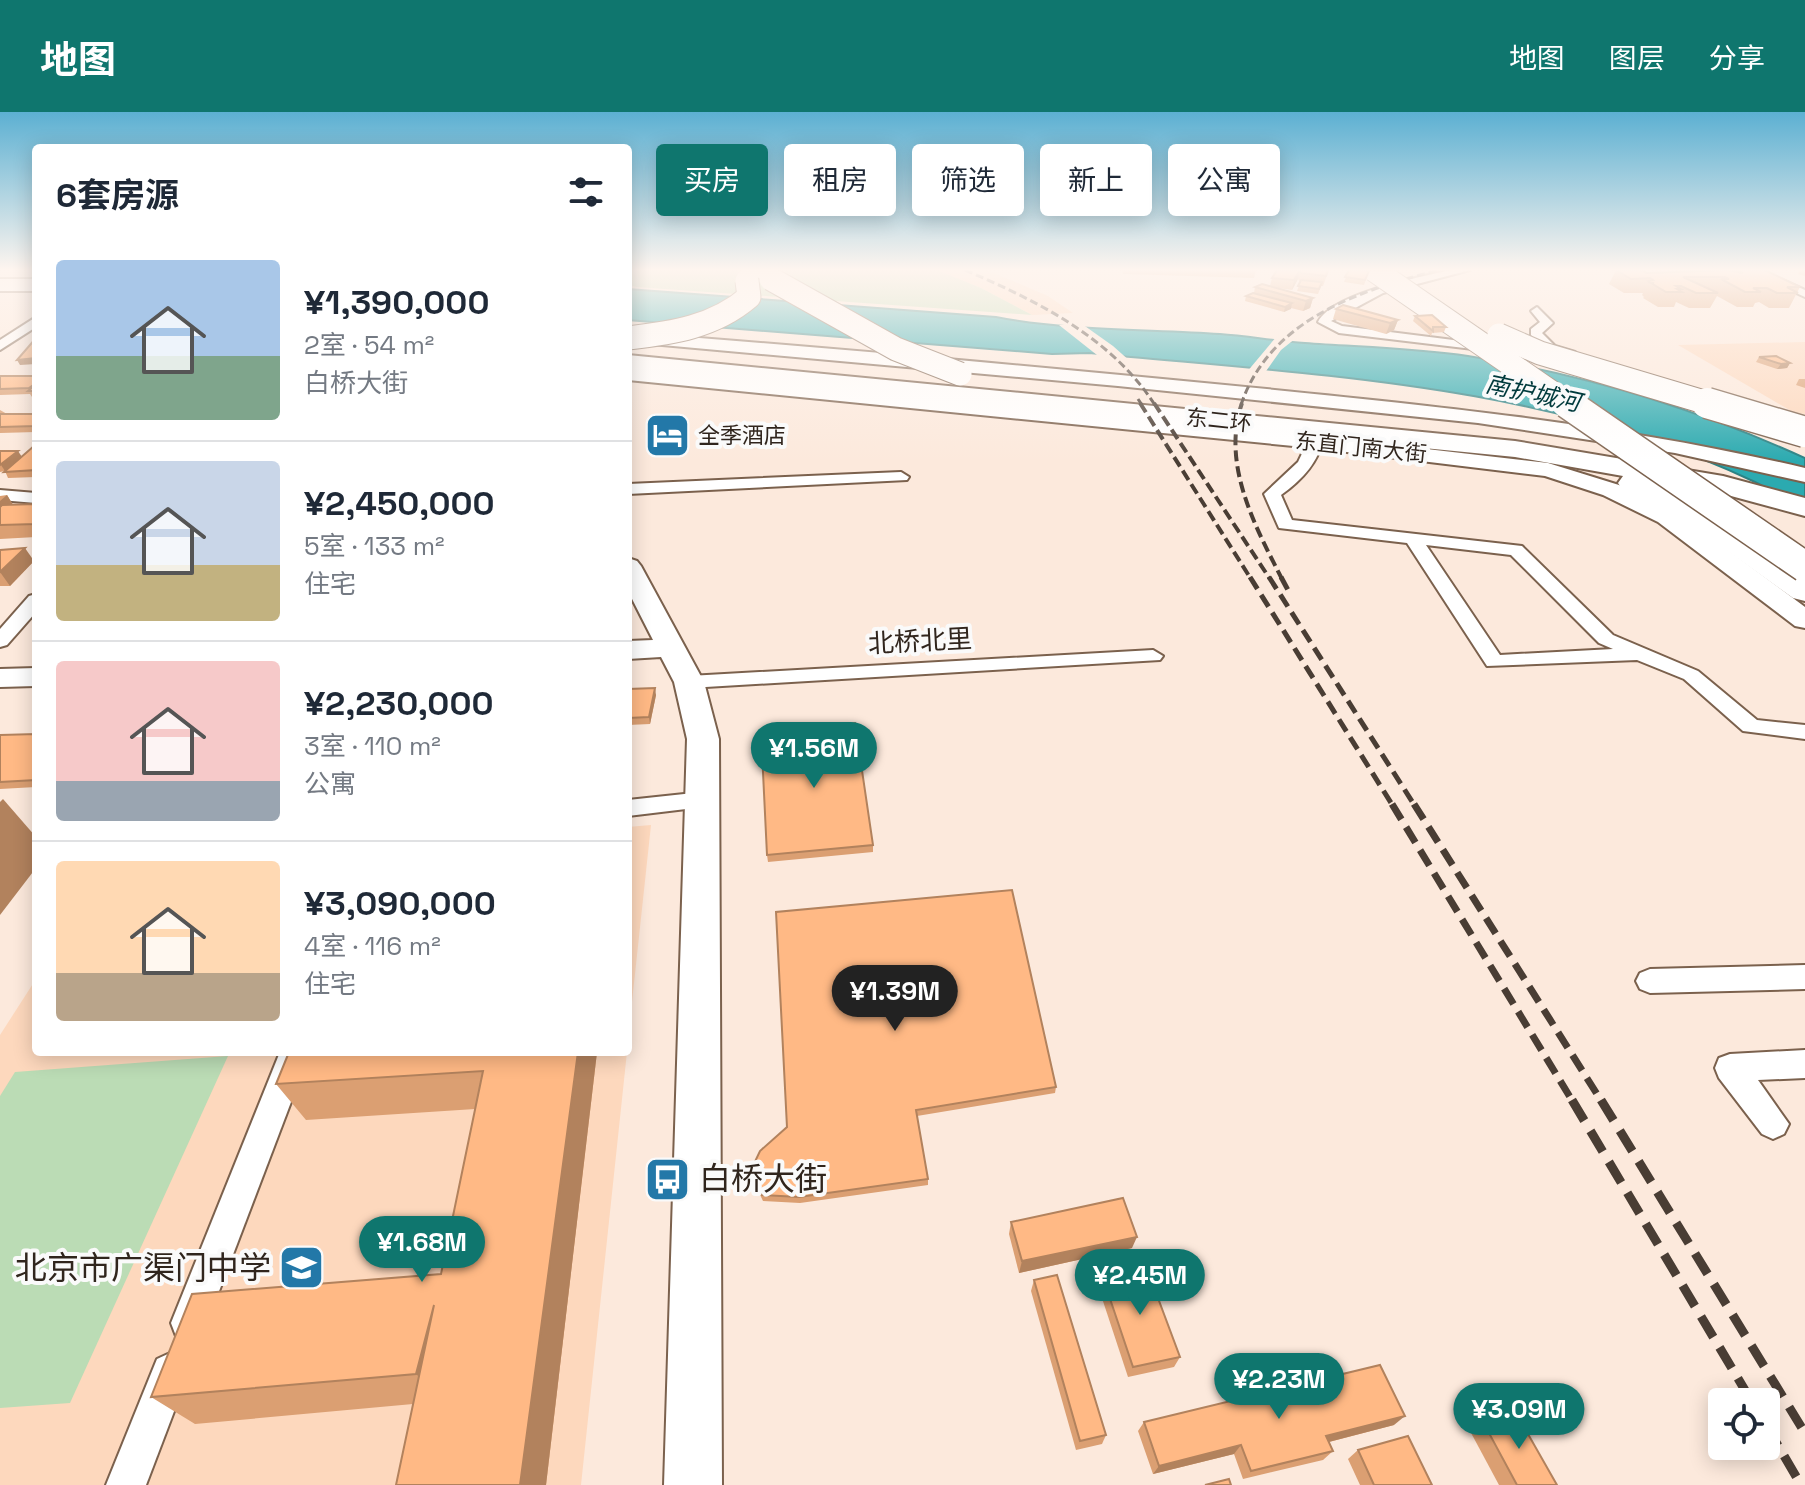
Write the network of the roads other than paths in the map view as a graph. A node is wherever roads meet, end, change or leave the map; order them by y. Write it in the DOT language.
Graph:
graph roads {
  1 [pos="17,334"];
  2 [pos="653,334"];
  3 [pos="867,334"];
  4 [pos="1380,334"];
  5 [pos="1467,334"];
  6 [pos="1497,334"];
  7 [pos="1537,334"];
  8 [pos="632,337"];
  9 [pos="632,338"];
  10 [pos="0,346"];
  11 [pos="632,349"];
  12 [pos="1615,367"];
  13 [pos="632,375"];
  14 [pos="632,375"];
  15 [pos="1067,391"];
  16 [pos="1805,426"];
  17 [pos="1805,432"];
  18 [pos="1314,442"];
  19 [pos="1515,449"];
  20 [pos="1805,475"];
  21 [pos="901,477"];
  22 [pos="632,489"];
  23 [pos="1805,491"];
  24 [pos="0,495"];
  25 [pos="32,498"];
  26 [pos="1805,507"];
  27 [pos="1413,539"];
  28 [pos="1805,567"];
  29 [pos="632,577"];
  30 [pos="1805,591"];
  31 [pos="32,605"];
  32 [pos="1805,620"];
  33 [pos="0,641"];
  34 [pos="1639,653"];
  35 [pos="1153,656"];
  36 [pos="662,660"];
  37 [pos="32,677"];
  38 [pos="0,678"];
  39 [pos="1805,732"];
  40 [pos="703,800"];
  41 [pos="632,808"];
  42 [pos="1805,977"];
  43 [pos="1650,981"];
  44 [pos="293,1056"];
  45 [pos="1805,1064"];
  46 [pos="1773,1124"];
  47 [pos="126,1485"];
  48 [pos="693,1485"];
  1 -- 10 [label="street"];
  2 -- 8 [label="highway, bridge"];
  3 -- 15 [label="highway, bridge"];
  4 -- 12 [label="street"];
  5 -- 28 [label="highway, bridge"];
  6 -- 17 [label="highway, bridge"];
  7 -- 12 [label="street"];
  9 -- 20 [label="street, bridge"];
  11 -- 15 [label="highway, 东二环"];
  12 -- 16 [label="street"];
  13 -- 18 [label="street, 东直门南大街"];
  14 -- 19 [label="highway, 东二环"];
  15 -- 23 [label="highway, 东二环, bridge"];
  18 -- 27 [label="street"];
  18 -- 32 [label="street, 东直门南大街"];
  19 -- 26 [label="highway, 东二环, bridge"];
  19 -- 30 [label="highway"];
  21 -- 22 [label="street"];
  24 -- 25 [label="street"];
  27 -- 34 [label="street"];
  27 -- 34 [label="street"];
  29 -- 36 [label="street"];
  31 -- 33 [label="street"];
  34 -- 39 [label="street"];
  35 -- 36 [label="street, 北桥北里"];
  36 -- 40 [label="street"];
  37 -- 38 [label="street"];
  40 -- 41 [label="street"];
  40 -- 48 [label="street"];
  42 -- 43 [label="street"];
  44 -- 47 [label="street"];
  45 -- 46 [label="street"];
}
